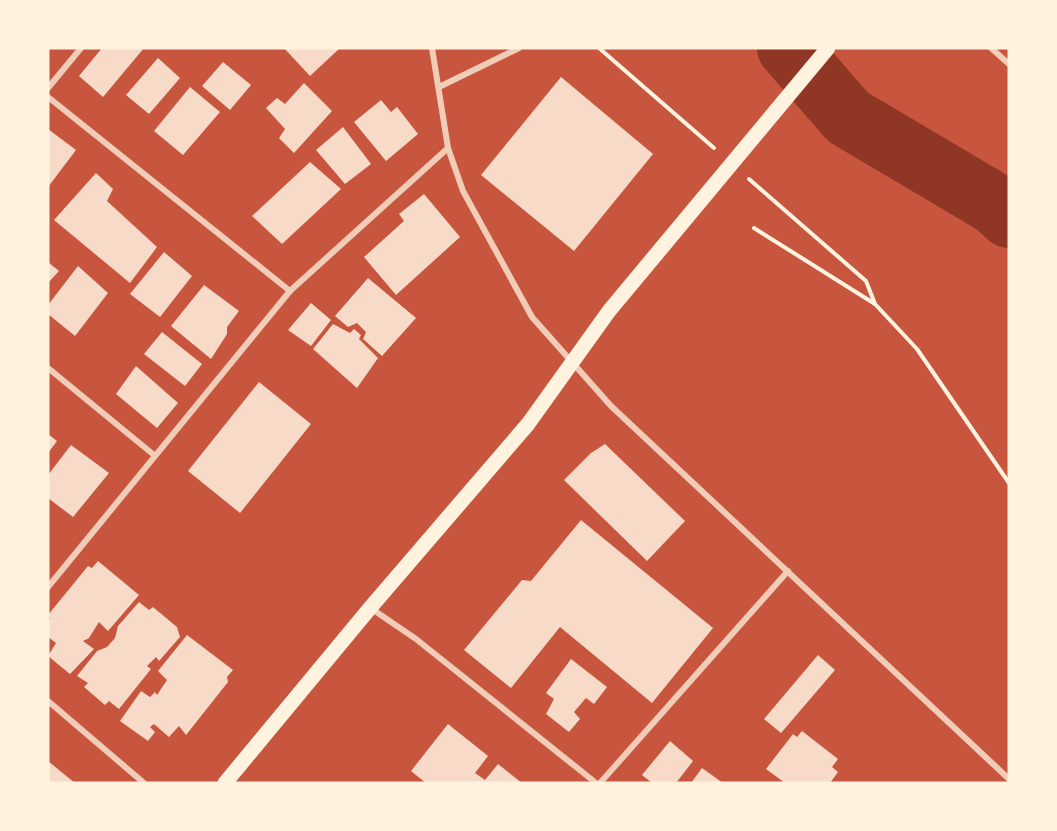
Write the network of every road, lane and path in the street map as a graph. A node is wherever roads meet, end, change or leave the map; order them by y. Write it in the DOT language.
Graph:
graph roads {
  1 [pos="81,48"];
  2 [pos="432,48"];
  3 [pos="519,48"];
  4 [pos="828,48"];
  5 [pos="991,48"];
  6 [pos="1009,64"];
  7 [pos="439,87"];
  8 [pos="48,88"];
  9 [pos="48,97"];
  10 [pos="448,148"];
  11 [pos="754,228"];
  12 [pos="290,291"];
  13 [pos="573,362"];
  14 [pos="48,368"];
  15 [pos="154,455"];
  16 [pos="1009,483"];
  17 [pos="788,572"];
  18 [pos="48,587"];
  19 [pos="370,608"];
  20 [pos="48,701"];
  21 [pos="1009,779"];
  22 [pos="144,783"];
  23 [pos="225,783"];
  24 [pos="598,783"];
  1 -- 8 [label="street"];
  2 -- 7 [label="street"];
  3 -- 7 [label="street"];
  4 -- 13 [label="main road"];
  5 -- 6 [label="street"];
  7 -- 10 [label="street"];
  9 -- 12 [label="street"];
  10 -- 12 [label="street"];
  10 -- 13 [label="street"];
  11 -- 16 [label="path"];
  12 -- 15 [label="street"];
  13 -- 17 [label="street"];
  13 -- 19 [label="main road"];
  14 -- 15 [label="street"];
  15 -- 18 [label="street"];
  17 -- 21 [label="street"];
  17 -- 24 [label="street"];
  19 -- 23 [label="main road"];
  19 -- 24 [label="street"];
  20 -- 22 [label="street"];
}
